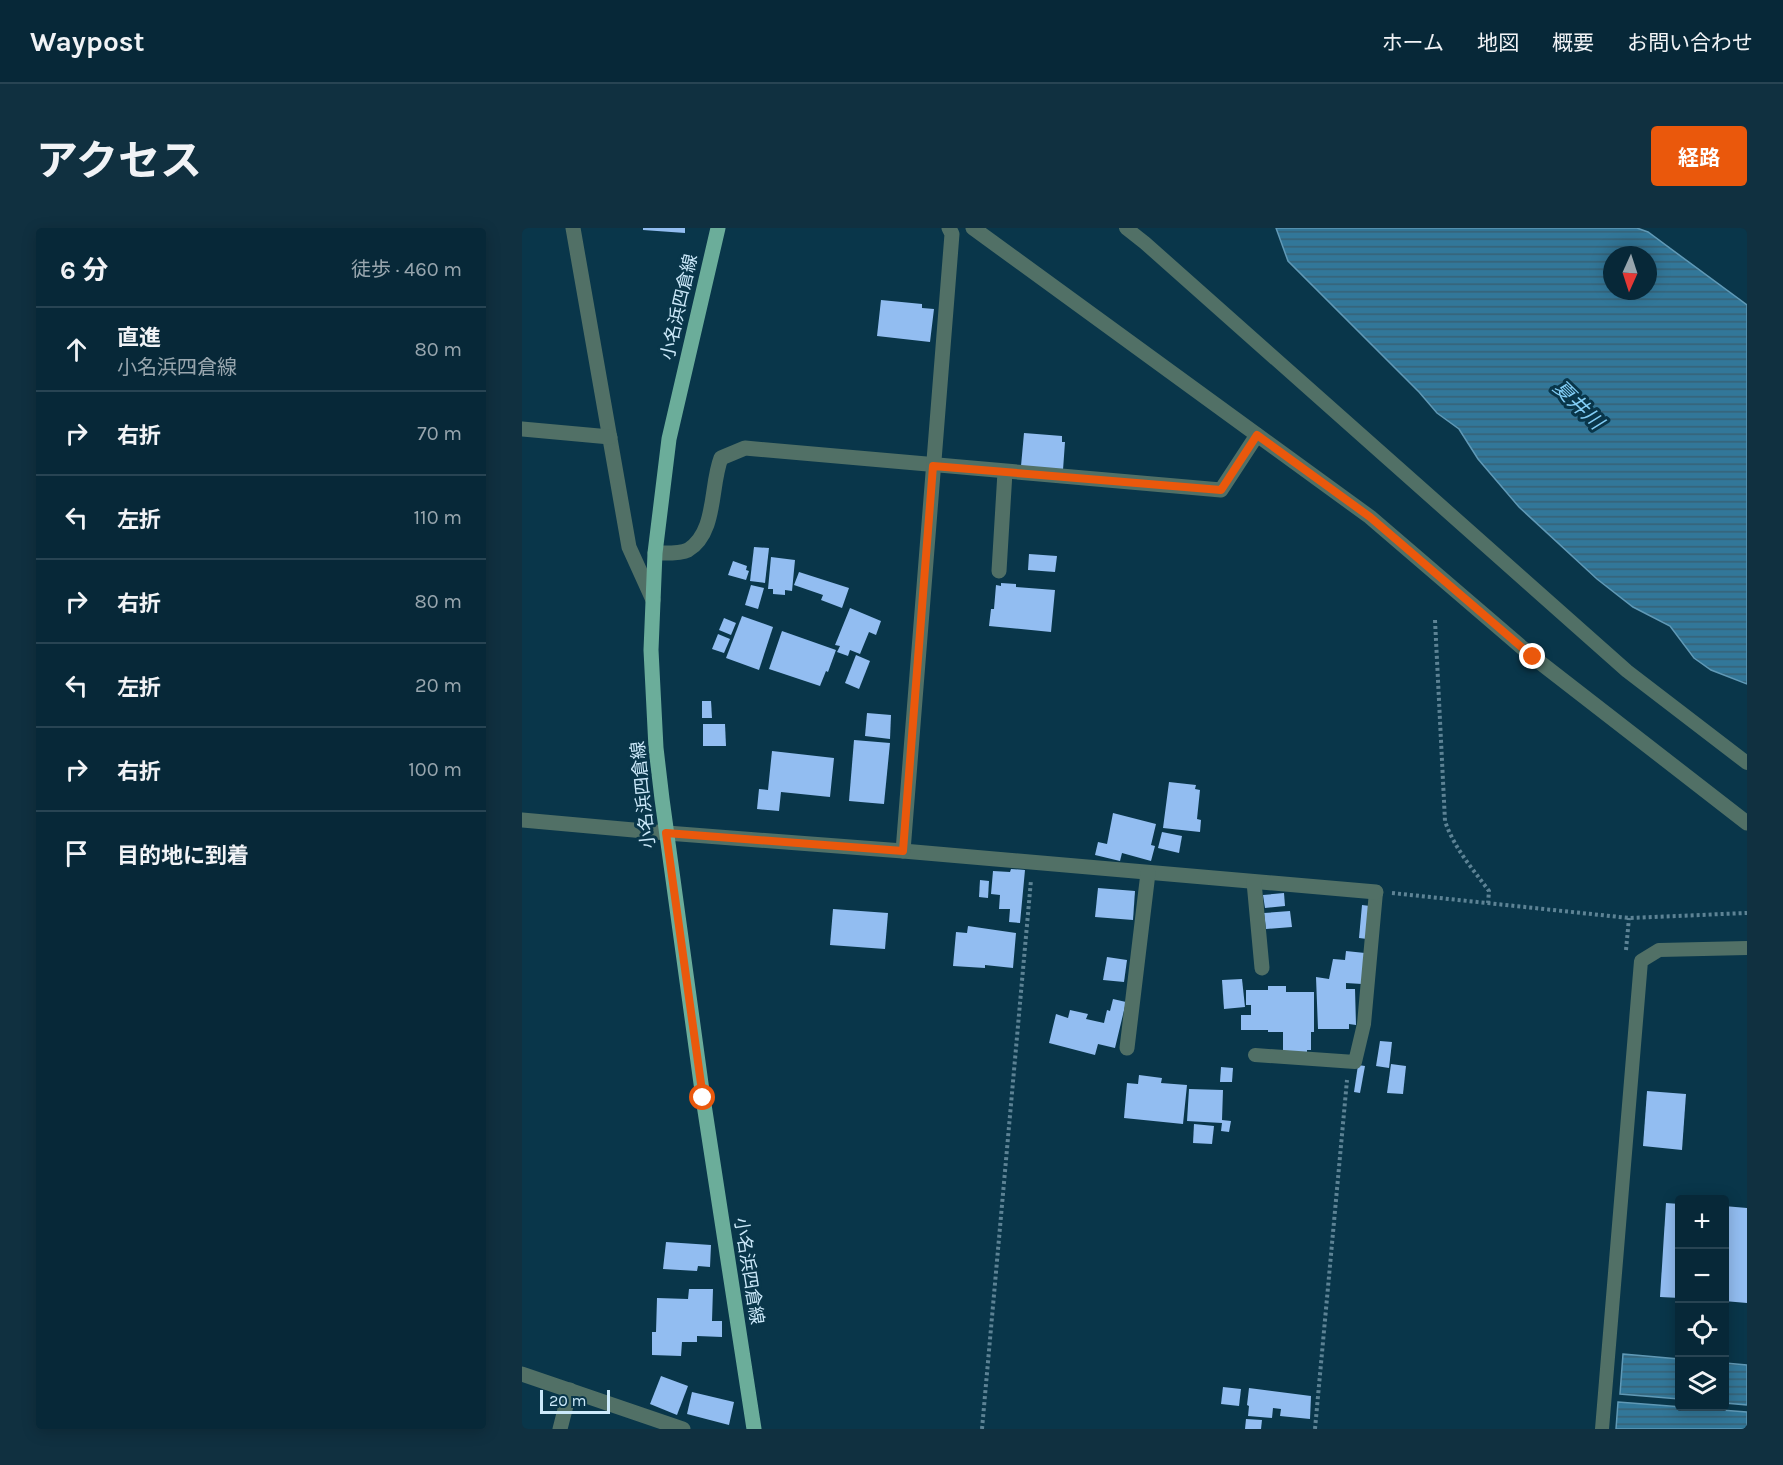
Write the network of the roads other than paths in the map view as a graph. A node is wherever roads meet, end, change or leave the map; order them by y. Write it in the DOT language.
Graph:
graph roads {
  1 [pos="573,228"];
  2 [pos="718,228"];
  3 [pos="949,228"];
  4 [pos="973,228"];
  5 [pos="1126,228"];
  6 [pos="522,429"];
  7 [pos="1257,435"];
  8 [pos="610,437"];
  9 [pos="933,466"];
  10 [pos="1005,472"];
  11 [pos="655,553"];
  12 [pos="999,571"];
  13 [pos="653,600"];
  14 [pos="1747,763"];
  15 [pos="522,820"];
  16 [pos="1747,823"];
  17 [pos="666,833"];
  18 [pos="903,851"];
  19 [pos="1148,873"];
  20 [pos="1254,882"];
  21 [pos="1376,892"];
  22 [pos="1747,948"];
  23 [pos="1262,968"];
  24 [pos="1127,1047"];
  25 [pos="1255,1055"];
  26 [pos="522,1374"];
  27 [pos="570,1390"];
  28 [pos="560,1429"];
  29 [pos="683,1429"];
  30 [pos="754,1429"];
  31 [pos="1602,1429"];
  1 -- 8 [label="street"];
  2 -- 11 [label="main road, 小名浜四倉線"];
  3 -- 9 [label="street"];
  4 -- 7 [label="street"];
  5 -- 14 [label="lane"];
  6 -- 8 [label="street"];
  7 -- 10 [label="street"];
  7 -- 16 [label="street"];
  8 -- 13 [label="street"];
  9 -- 10 [label="street"];
  9 -- 11 [label="street"];
  9 -- 18 [label="street"];
  10 -- 12 [label="street"];
  11 -- 13 [label="main road, 小名浜四倉線"];
  13 -- 17 [label="main road, 小名浜四倉線"];
  15 -- 17 [label="street"];
  17 -- 18 [label="street"];
  17 -- 30 [label="main road, 小名浜四倉線"];
  18 -- 19 [label="street"];
  19 -- 20 [label="street"];
  19 -- 24 [label="street"];
  20 -- 21 [label="street"];
  20 -- 23 [label="street"];
  21 -- 25 [label="lane"];
  22 -- 31 [label="lane"];
  26 -- 27 [label="street"];
  27 -- 28 [label="street"];
  27 -- 29 [label="street"];
}
